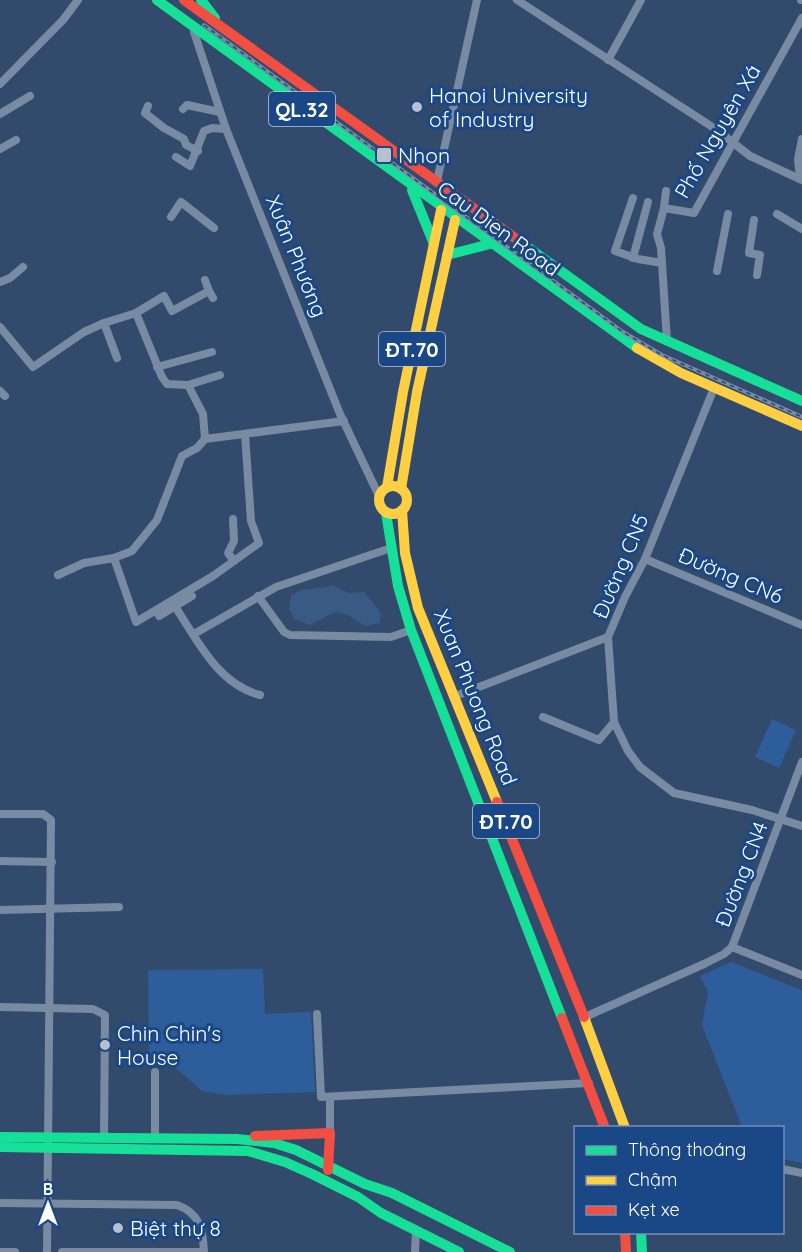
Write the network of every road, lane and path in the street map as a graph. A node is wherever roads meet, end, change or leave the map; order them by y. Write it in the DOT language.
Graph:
graph roads {
  1 [pos="78,0"];
  2 [pos="184,0"];
  3 [pos="201,0"];
  4 [pos="477,0"];
  5 [pos="517,0"];
  6 [pos="641,0"];
  7 [pos="161,3"];
  8 [pos="802,18"];
  9 [pos="192,26"];
  10 [pos="225,28"];
  11 [pos="608,60"];
  12 [pos="0,84"];
  13 [pos="30,96"];
  14 [pos="148,106"];
  15 [pos="183,109"];
  16 [pos="220,112"];
  17 [pos="0,114"];
  18 [pos="226,129"];
  19 [pos="802,139"];
  20 [pos="16,140"];
  21 [pos="731,143"];
  22 [pos="0,149"];
  23 [pos="198,151"];
  24 [pos="800,153"];
  25 [pos="176,157"];
  26 [pos="801,179"];
  27 [pos="441,184"];
  28 [pos="411,188"];
  29 [pos="666,191"];
  30 [pos="460,198"];
  31 [pos="633,198"];
  32 [pos="648,202"];
  33 [pos="664,208"];
  34 [pos="441,210"];
  35 [pos="728,214"];
  36 [pos="777,214"];
  37 [pos="171,217"];
  38 [pos="455,220"];
  39 [pos="754,220"];
  40 [pos="214,228"];
  41 [pos="802,229"];
  42 [pos="434,244"];
  43 [pos="490,244"];
  44 [pos="447,255"];
  45 [pos="633,258"];
  46 [pos="662,263"];
  47 [pos="23,267"];
  48 [pos="717,271"];
  49 [pos="757,275"];
  50 [pos="205,280"];
  51 [pos="0,282"];
  52 [pos="136,313"];
  53 [pos="104,322"];
  54 [pos="0,327"];
  55 [pos="667,342"];
  56 [pos="212,352"];
  57 [pos="117,358"];
  58 [pos="157,368"];
  59 [pos="220,375"];
  60 [pos="188,385"];
  61 [pos="714,388"];
  62 [pos="802,401"];
  63 [pos="344,421"];
  64 [pos="802,426"];
  65 [pos="245,434"];
  66 [pos="205,438"];
  67 [pos="401,489"];
  68 [pos="383,492"];
  69 [pos="402,510"];
  70 [pos="386,513"];
  71 [pos="232,519"];
  72 [pos="391,548"];
  73 [pos="114,558"];
  74 [pos="645,559"];
  75 [pos="234,561"];
  76 [pos="58,575"];
  77 [pos="192,596"];
  78 [pos="258,596"];
  79 [pos="174,605"];
  80 [pos="159,616"];
  81 [pos="802,625"];
  82 [pos="411,630"];
  83 [pos="194,634"];
  84 [pos="608,637"];
  85 [pos="260,695"];
  86 [pos="453,697"];
  87 [pos="543,717"];
  88 [pos="614,722"];
  89 [pos="802,762"];
  90 [pos="0,814"];
  91 [pos="782,818"];
  92 [pos="802,826"];
  93 [pos="0,861"];
  94 [pos="52,862"];
  95 [pos="119,907"];
  96 [pos="0,910"];
  97 [pos="51,910"];
  98 [pos="732,947"];
  99 [pos="802,975"];
  100 [pos="0,1007"];
  101 [pos="51,1009"];
  102 [pos="317,1014"];
  103 [pos="585,1017"];
  104 [pos="155,1072"];
  105 [pos="589,1083"];
  106 [pos="330,1097"];
  107 [pos="615,1099"];
  108 [pos="597,1106"];
  109 [pos="604,1126"];
  110 [pos="624,1126"];
  111 [pos="330,1133"];
  112 [pos="0,1137"];
  113 [pos="104,1138"];
  114 [pos="155,1139"];
  115 [pos="237,1139"];
  116 [pos="48,1143"];
  117 [pos="0,1147"];
  118 [pos="330,1166"];
  119 [pos="784,1170"];
  120 [pos="802,1173"];
  121 [pos="324,1180"];
  122 [pos="0,1203"];
  123 [pos="47,1203"];
  124 [pos="416,1231"];
  125 [pos="625,1234"];
  126 [pos="641,1234"];
  127 [pos="0,1252"];
  128 [pos="15,1252"];
  129 [pos="47,1252"];
  130 [pos="62,1252"];
  131 [pos="98,1252"];
  132 [pos="204,1252"];
  133 [pos="415,1252"];
  134 [pos="459,1252"];
  135 [pos="510,1252"];
  136 [pos="626,1252"];
  137 [pos="642,1252"];
  1 -- 12 [label="street"];
  2 -- 10 [label="main road, Cau Dien Road / QL.32"];
  3 -- 10 [label="main road"];
  4 -- 27 [label="street"];
  5 -- 11 [label="street"];
  6 -- 11 [label="street"];
  7 -- 9 [label="main road, Cau Dien Road / QL.32"];
  8 -- 21 [label="street, Phố Nguyên Xá"];
  9 -- 16 [label="street, Xuân Phương"];
  9 -- 28 [label="main road, Cau Dien Road / QL.32"];
  10 -- 27 [label="main road, Cau Dien Road / QL.32"];
  11 -- 21 [label="street"];
  13 -- 17 [label="street"];
  14 -- 23 [label="street"];
  15 -- 16 [label="street"];
  16 -- 18 [label="street, Xuân Phương"];
  18 -- 23 [label="street"];
  18 -- 63 [label="street, Xuân Phương"];
  19 -- 24 [label="street"];
  20 -- 22 [label="street"];
  21 -- 26 [label="street"];
  21 -- 33 [label="street, Phố Nguyên Xá"];
  23 -- 25 [label="street"];
  24 -- 26 [label="street"];
  27 -- 30 [label="main road, Cau Dien Road / QL.32"];
  27 -- 34 [label="main road, ĐT.70"];
  28 -- 34 [label="main road, Cau Dien Road / QL.32"];
  28 -- 42 [label="main road"];
  29 -- 33 [label="street"];
  30 -- 38 [label="main road, ĐT.70"];
  30 -- 55 [label="main road, Cau Dien Road / QL.32"];
  31 -- 45 [label="street"];
  32 -- 45 [label="street"];
  33 -- 46 [label="street, Phố Nguyên Xá"];
  34 -- 38 [label="main road, Cau Dien Road / QL.32"];
  34 -- 42 [label="main road, ĐT.70"];
  35 -- 48 [label="street"];
  36 -- 41 [label="street"];
  37 -- 40 [label="street"];
  38 -- 43 [label="main road, Cau Dien Road / QL.32"];
  38 -- 44 [label="main road, ĐT.70"];
  39 -- 49 [label="street"];
  42 -- 68 [label="main road, ĐT.70"];
  43 -- 44 [label="main road"];
  43 -- 61 [label="main road, Cau Dien Road / QL.32"];
  44 -- 67 [label="main road, ĐT.70"];
  45 -- 46 [label="street"];
  46 -- 55 [label="street, Phố Nguyên Xá"];
  47 -- 51 [label="street"];
  50 -- 52 [label="street"];
  52 -- 53 [label="street"];
  52 -- 58 [label="street"];
  53 -- 54 [label="street"];
  53 -- 57 [label="street"];
  55 -- 62 [label="main road, Cau Dien Road / QL.32"];
  56 -- 58 [label="street"];
  58 -- 60 [label="street"];
  59 -- 60 [label="street"];
  60 -- 66 [label="street"];
  61 -- 64 [label="main road, Cau Dien Road / QL.32"];
  61 -- 74 [label="street, Đường CN5"];
  63 -- 65 [label="street"];
  63 -- 68 [label="street, Xuân Phương"];
  65 -- 66 [label="street"];
  65 -- 75 [label="street"];
  66 -- 73 [label="street"];
  67 -- 68 [label="main road"];
  67 -- 69 [label="main road"];
  68 -- 70 [label="main road"];
  69 -- 70 [label="main road"];
  69 -- 86 [label="main road, Xuan Phuong Road / ĐT.70"];
  70 -- 72 [label="main road, Xuan Phuong Road / ĐT.70"];
  71 -- 75 [label="street"];
  72 -- 78 [label="street"];
  72 -- 82 [label="main road, Xuan Phuong Road / ĐT.70"];
  73 -- 75 [label="street"];
  73 -- 76 [label="street"];
  74 -- 81 [label="street, Đường CN6"];
  74 -- 84 [label="street, Đường CN5"];
  77 -- 79 [label="street"];
  78 -- 82 [label="street"];
  78 -- 83 [label="street"];
  79 -- 80 [label="street"];
  79 -- 83 [label="street"];
  82 -- 105 [label="main road, Xuan Phuong Road / ĐT.70"];
  83 -- 85 [label="street"];
  84 -- 86 [label="street, Đường CN5"];
  84 -- 88 [label="street"];
  86 -- 103 [label="main road, Xuan Phuong Road / ĐT.70"];
  87 -- 88 [label="street"];
  88 -- 91 [label="street"];
  89 -- 91 [label="street, Đường CN4"];
  90 -- 94 [label="street"];
  91 -- 92 [label="street"];
  91 -- 98 [label="street, Đường CN4"];
  93 -- 94 [label="street"];
  94 -- 97 [label="street"];
  95 -- 97 [label="street"];
  96 -- 97 [label="street"];
  97 -- 101 [label="street"];
  98 -- 99 [label="street"];
  98 -- 103 [label="street, Đường CN4"];
  100 -- 101 [label="street"];
  101 -- 113 [label="street"];
  101 -- 116 [label="street"];
  102 -- 106 [label="street"];
  103 -- 107 [label="main road, Xuan Phuong Road / ĐT.70"];
  104 -- 114 [label="street"];
  105 -- 106 [label="street"];
  105 -- 108 [label="main road, Xuan Phuong Road / ĐT.70"];
  106 -- 111 [label="street"];
  107 -- 108 [label="main road"];
  107 -- 110 [label="main road, Xuan Phuong Road / ĐT.70"];
  108 -- 109 [label="main road, Xuan Phuong Road / ĐT.70"];
  111 -- 115 [label="main road"];
  111 -- 118 [label="main road"];
  112 -- 116 [label="main road"];
  113 -- 114 [label="main road"];
  113 -- 116 [label="main road"];
  114 -- 115 [label="main road"];
  115 -- 118 [label="main road"];
  116 -- 117 [label="main road"];
  116 -- 121 [label="main road"];
  116 -- 123 [label="street"];
  118 -- 121 [label="main road"];
  118 -- 135 [label="main road"];
  119 -- 120 [label="street"];
  121 -- 124 [label="main road"];
  122 -- 123 [label="street"];
  123 -- 129 [label="street"];
  123 -- 132 [label="street"];
  124 -- 133 [label="street"];
  124 -- 134 [label="main road"];
  125 -- 136 [label="main road"];
  126 -- 137 [label="main road"];
  127 -- 128 [label="street"];
  130 -- 131 [label="street"];
  131 -- 132 [label="street"];
}
